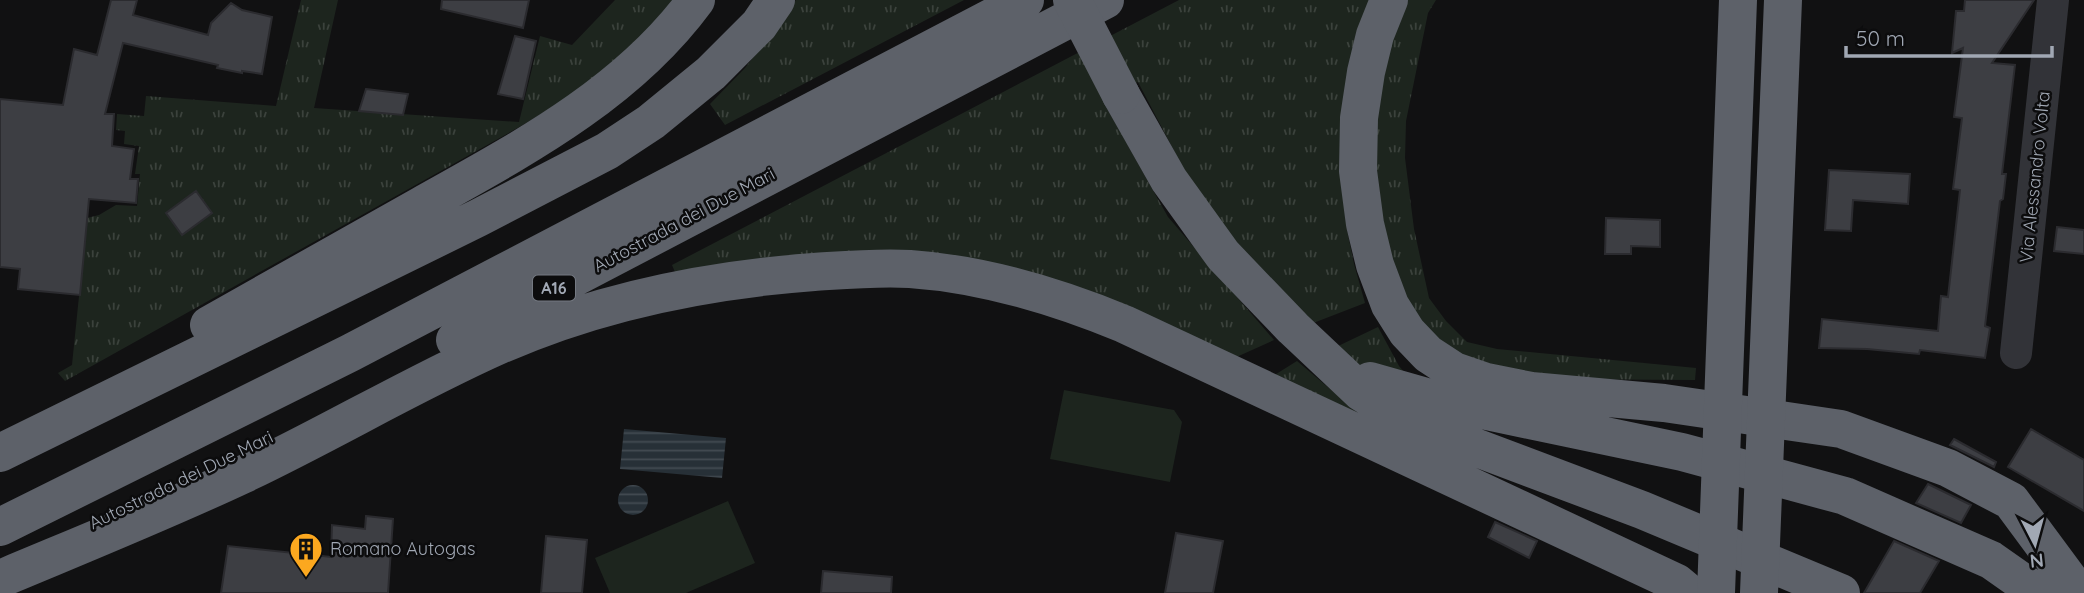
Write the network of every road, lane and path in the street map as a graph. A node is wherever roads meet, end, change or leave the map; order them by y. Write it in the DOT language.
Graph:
graph roads {
  1 [pos="696,0"];
  2 [pos="776,0"];
  3 [pos="981,0"];
  4 [pos="1025,0"];
  5 [pos="1072,0"];
  6 [pos="1105,0"];
  7 [pos="1389,0"];
  8 [pos="1738,0"];
  9 [pos="1783,0"];
  10 [pos="2053,0"];
  11 [pos="350,353"];
  12 [pos="2016,353"];
  13 [pos="1336,366"];
  14 [pos="0,444"];
  15 [pos="0,453"];
  16 [pos="2011,501"];
  17 [pos="0,527"];
  18 [pos="2084,551"];
  19 [pos="0,569"];
  20 [pos="0,579"];
  21 [pos="1687,590"];
  22 [pos="1716,593"];
  23 [pos="1759,593"];
  24 [pos="1841,593"];
  25 [pos="2038,593"];
  26 [pos="2079,593"];
  1 -- 14 [label="highway"];
  2 -- 15 [label="highway"];
  3 -- 11 [label="highway"];
  4 -- 11 [label="highway, Autostrada dei Due Mari / A16"];
  5 -- 13 [label="highway, bridge"];
  6 -- 19 [label="highway, Autostrada dei Due Mari / A16"];
  7 -- 16 [label="highway"];
  8 -- 22 [label="highway, bridge"];
  9 -- 23 [label="highway, bridge"];
  10 -- 12 [label="street, Via Alessandro Volta"];
  11 -- 17 [label="highway, Autostrada dei Due Mari / A16"];
  13 -- 24 [label="highway"];
  13 -- 25 [label="highway"];
  16 -- 18 [label="highway"];
  16 -- 26 [label="highway"];
  20 -- 21 [label="highway"];
}
